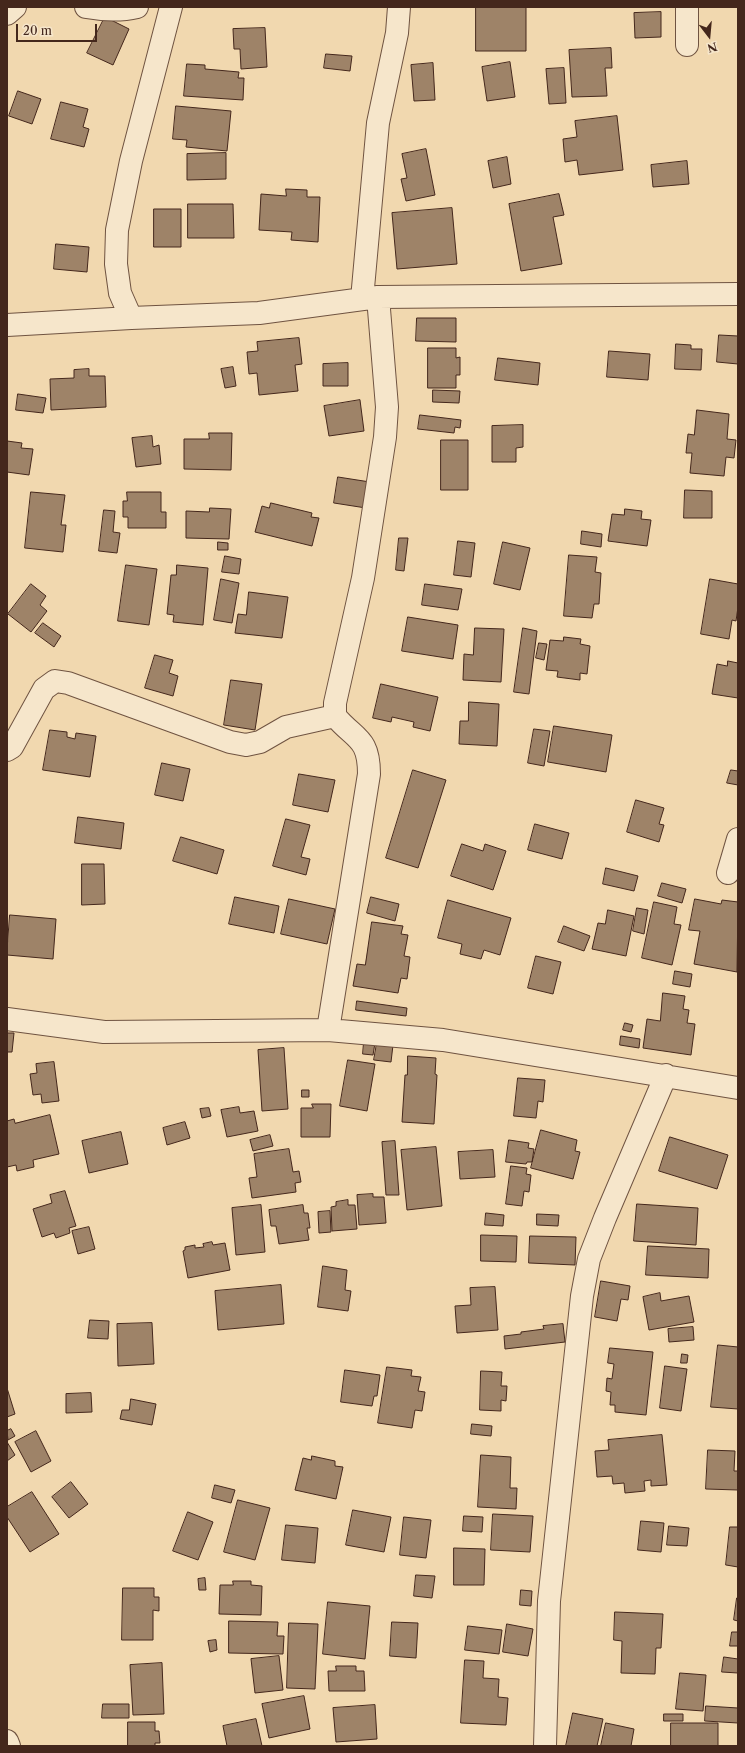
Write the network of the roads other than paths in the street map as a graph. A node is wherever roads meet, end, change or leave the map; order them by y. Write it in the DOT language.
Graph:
graph roads {
  1 [pos="15,7"];
  2 [pos="86,7"];
  3 [pos="137,7"];
  4 [pos="171,7"];
  5 [pos="399,7"];
  6 [pos="687,7"];
  7 [pos="7,14"];
  8 [pos="687,45"];
  9 [pos="738,294"];
  10 [pos="370,298"];
  11 [pos="132,318"];
  12 [pos="7,325"];
  13 [pos="335,716"];
  14 [pos="7,750"];
  15 [pos="738,839"];
  16 [pos="728,873"];
  17 [pos="7,1019"];
  18 [pos="328,1030"];
  19 [pos="666,1075"];
  20 [pos="738,1088"];
  21 [pos="7,1741"];
  22 [pos="9,1746"];
  23 [pos="545,1746"];
  1 -- 7 [label="street"];
  2 -- 3 [label="street"];
  4 -- 11 [label="street"];
  5 -- 10 [label="street"];
  6 -- 8 [label="street"];
  9 -- 10 [label="street"];
  10 -- 11 [label="street"];
  10 -- 13 [label="street"];
  11 -- 12 [label="street"];
  13 -- 14 [label="street"];
  13 -- 18 [label="street"];
  15 -- 16 [label="street"];
  17 -- 18 [label="street"];
  18 -- 19 [label="street"];
  19 -- 20 [label="street"];
  19 -- 23 [label="street"];
  21 -- 22 [label="street"];
}
